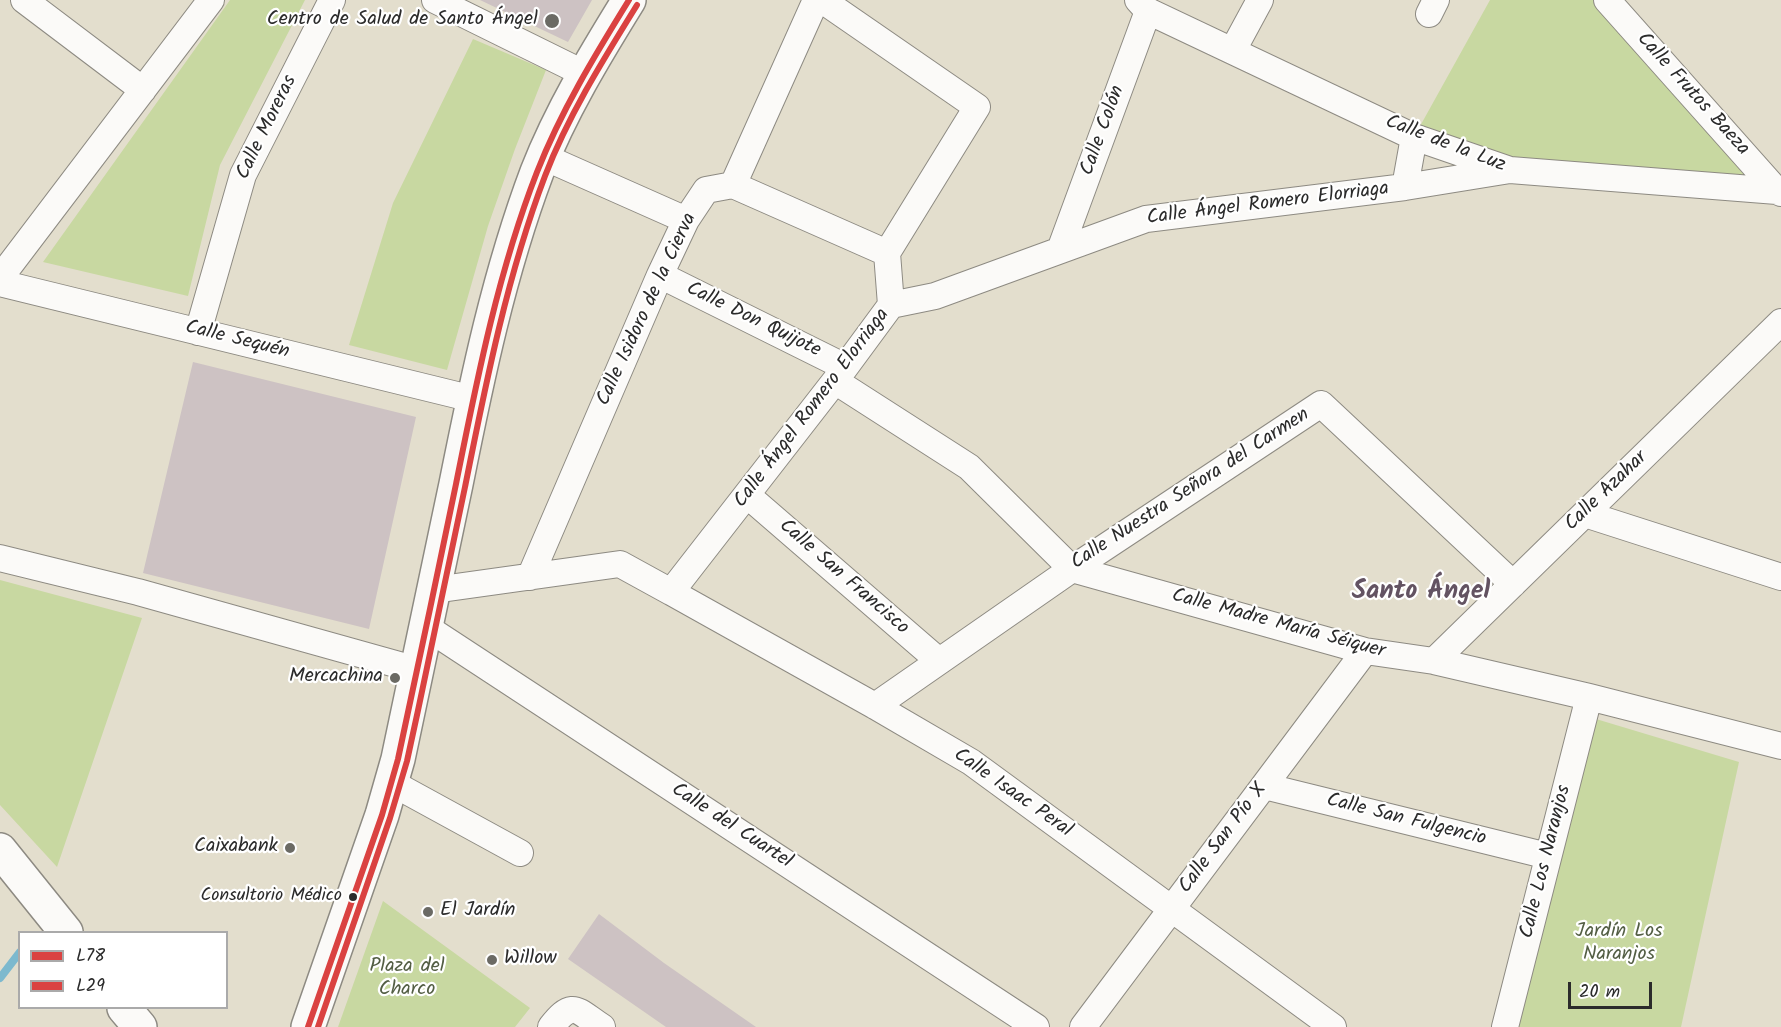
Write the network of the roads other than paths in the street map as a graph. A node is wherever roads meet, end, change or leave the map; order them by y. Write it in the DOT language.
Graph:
graph roads {
  1 [pos="24,0"];
  2 [pos="211,0"];
  3 [pos="332,0"];
  4 [pos="435,0"];
  5 [pos="629,0"];
  6 [pos="816,0"];
  7 [pos="822,0"];
  8 [pos="1260,0"];
  9 [pos="1607,0"];
  10 [pos="1143,6"];
  11 [pos="1233,50"];
  12 [pos="585,74"];
  13 [pos="143,90"];
  14 [pos="1414,137"];
  15 [pos="544,157"];
  16 [pos="1510,170"];
  17 [pos="733,185"];
  18 [pos="1405,187"];
  19 [pos="1779,192"];
  20 [pos="686,220"];
  21 [pos="1060,250"];
  22 [pos="8,252"];
  23 [pos="887,253"];
  24 [pos="660,275"];
  25 [pos="0,278"];
  26 [pos="0,283"];
  27 [pos="891,305"];
  28 [pos="1781,322"];
  29 [pos="198,332"];
  30 [pos="840,374"];
  31 [pos="473,399"];
  32 [pos="747,495"];
  33 [pos="1585,514"];
  34 [pos="0,558"];
  35 [pos="1072,568"];
  36 [pos="530,577"];
  37 [pos="1781,577"];
  38 [pos="1513,584"];
  39 [pos="434,590"];
  40 [pos="671,592"];
  41 [pos="426,627"];
  42 [pos="1365,651"];
  43 [pos="939,661"];
  44 [pos="1434,661"];
  45 [pos="417,670"];
  46 [pos="1589,697"];
  47 [pos="875,705"];
  48 [pos="1781,746"];
  49 [pos="392,783"];
  50 [pos="1264,786"];
  51 [pos="0,850"];
  52 [pos="520,853"];
  53 [pos="1548,856"];
  54 [pos="1172,908"];
  55 [pos="64,931"];
  56 [pos="324,982"];
  57 [pos="125,1009"];
  58 [pos="1007,1019"];
  59 [pos="140,1027"];
  60 [pos="299,1027"];
  61 [pos="308,1027"];
  62 [pos="551,1027"];
  63 [pos="602,1027"];
  64 [pos="1036,1027"];
  65 [pos="1083,1027"];
  66 [pos="1333,1027"];
  67 [pos="1505,1027"];
  1 -- 13 [label="street"];
  2 -- 13 [label="street"];
  3 -- 29 [label="street, Calle Moreras"];
  4 -- 12 [label="street"];
  5 -- 12 [label="main road"];
  6 -- 17 [label="street"];
  7 -- 23 [label="street"];
  8 -- 11 [label="street"];
  9 -- 19 [label="street, Calle Frutos Baeza"];
  10 -- 11 [label="street, Calle de la Luz"];
  10 -- 21 [label="street, Calle Colón"];
  11 -- 14 [label="street, Calle de la Luz"];
  12 -- 15 [label="main road"];
  13 -- 22 [label="street"];
  14 -- 16 [label="street, Calle de la Luz"];
  14 -- 18 [label="street"];
  15 -- 20 [label="street"];
  15 -- 31 [label="main road"];
  16 -- 18 [label="street, Calle Ángel Romero Elorriaga"];
  16 -- 19 [label="street, Calle de la Luz"];
  17 -- 20 [label="street, Calle Isidoro de la Cierva"];
  17 -- 23 [label="street"];
  18 -- 21 [label="street, Calle Ángel Romero Elorriaga"];
  20 -- 24 [label="street, Calle Isidoro de la Cierva"];
  21 -- 27 [label="street, Calle Ángel Romero Elorriaga"];
  22 -- 25 [label="street"];
  23 -- 27 [label="street"];
  24 -- 30 [label="street, Calle Don Quijote"];
  24 -- 36 [label="street, Calle Isidoro de la Cierva"];
  26 -- 29 [label="street, Calle Sequén"];
  27 -- 30 [label="street, Calle Ángel Romero Elorriaga"];
  28 -- 33 [label="street, Calle Azahar"];
  29 -- 31 [label="street, Calle Sequén"];
  30 -- 32 [label="street, Calle Ángel Romero Elorriaga"];
  30 -- 35 [label="street, Calle Madre María Séiquer"];
  31 -- 39 [label="main road"];
  32 -- 40 [label="street, Calle Ángel Romero Elorriaga"];
  32 -- 43 [label="street, Calle San Francisco"];
  33 -- 37 [label="street"];
  33 -- 38 [label="street, Calle Azahar"];
  34 -- 45 [label="street"];
  35 -- 38 [label="street, Calle Nuestra Señora del Carmen"];
  35 -- 42 [label="street, Calle Madre María Séiquer"];
  35 -- 43 [label="street, Calle Nuestra Señora del Carmen"];
  36 -- 39 [label="street"];
  36 -- 40 [label="street"];
  38 -- 44 [label="street, Calle Azahar"];
  39 -- 41 [label="main road"];
  40 -- 47 [label="street, Calle Isaac Peral"];
  41 -- 45 [label="main road"];
  41 -- 58 [label="street, Calle del Cuartel"];
  42 -- 44 [label="street, Calle Madre María Séiquer"];
  42 -- 50 [label="street, Calle San Pío X"];
  43 -- 47 [label="street, Calle Nuestra Señora del Carmen"];
  44 -- 46 [label="street, Calle Madre María Séiquer"];
  45 -- 49 [label="main road"];
  46 -- 48 [label="street, Calle Madre María Séiquer"];
  46 -- 53 [label="street, Calle Los Naranjos"];
  47 -- 54 [label="street, Calle Isaac Peral"];
  49 -- 52 [label="street"];
  49 -- 56 [label="main road"];
  50 -- 53 [label="street, Calle San Fulgencio"];
  50 -- 54 [label="street, Calle San Pío X"];
  51 -- 55 [label="main road"];
  53 -- 67 [label="street, Calle Los Naranjos"];
  54 -- 65 [label="street, Calle San Pío X"];
  54 -- 66 [label="street, Calle Isaac Peral"];
  56 -- 60 [label="main road"];
  56 -- 61 [label="main road"];
  57 -- 59 [label="main road"];
  58 -- 64 [label="street, Calle del Cuartel"];
  62 -- 63 [label="street"];
}
